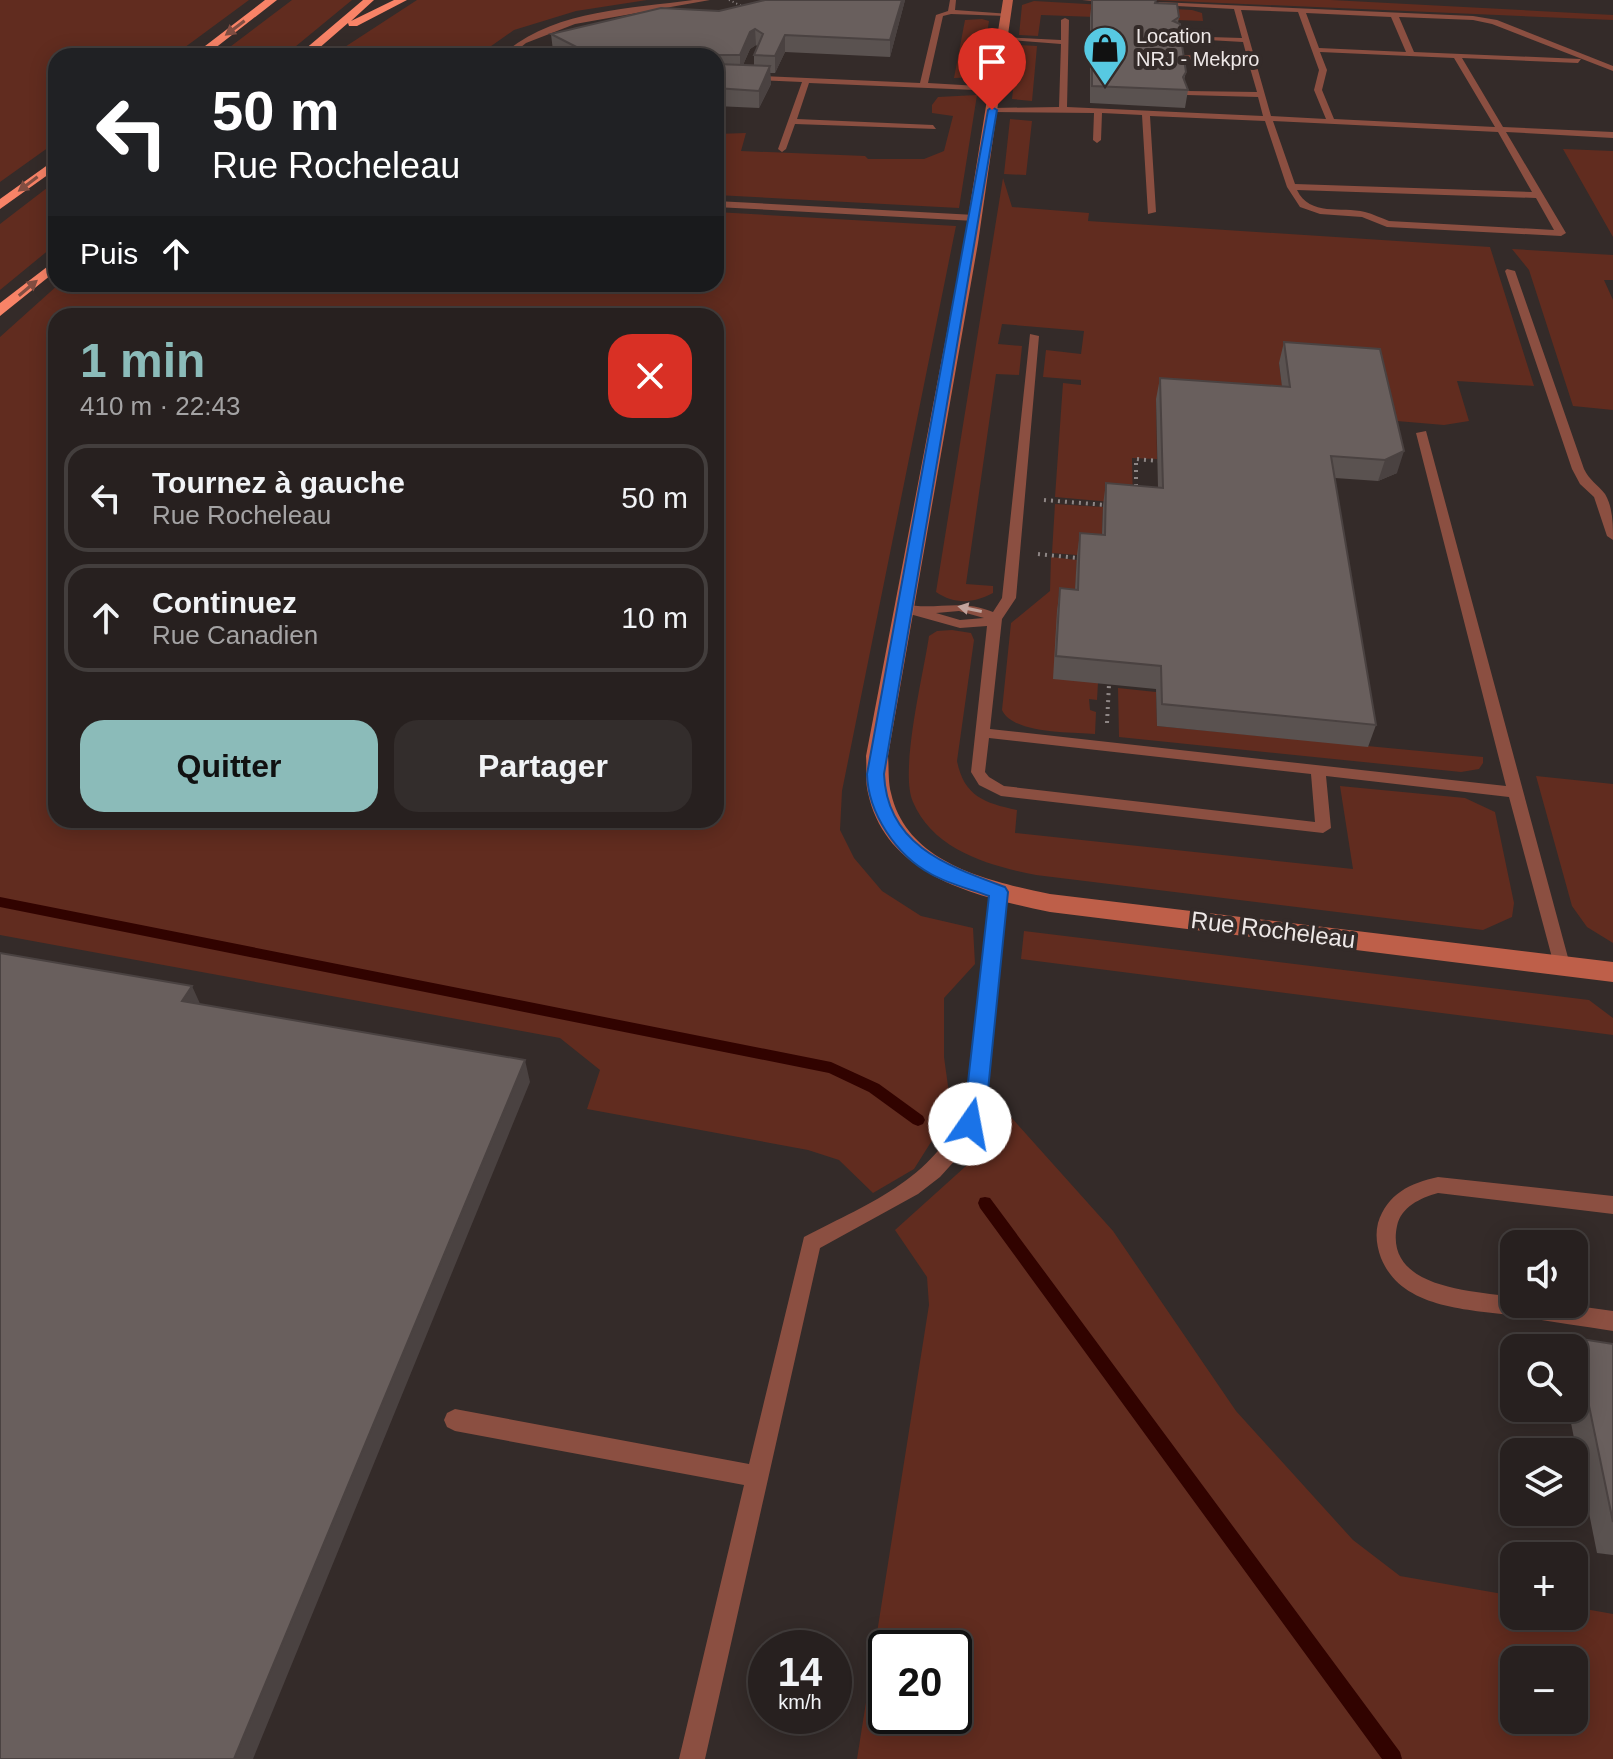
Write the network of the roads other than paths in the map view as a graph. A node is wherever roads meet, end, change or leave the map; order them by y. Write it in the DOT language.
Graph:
graph roads {
  1 [pos="272,0"];
  2 [pos="369,0"];
  3 [pos="402,0"];
  4 [pos="707,0"];
  5 [pos="953,0"];
  6 [pos="1085,0"];
  7 [pos="1131,2"];
  8 [pos="1145,3"];
  9 [pos="1007,7"];
  10 [pos="1237,8"];
  11 [pos="1301,10"];
  12 [pos="951,12"];
  13 [pos="1394,14"];
  14 [pos="1065,20"];
  15 [pos="326,37"];
  16 [pos="1177,38"];
  17 [pos="1002,39"];
  18 [pos="1246,40"];
  19 [pos="1065,42"];
  20 [pos="209,48"];
  21 [pos="313,48"];
  22 [pos="514,48"];
  23 [pos="1316,50"];
  24 [pos="1411,54"];
  25 [pos="1457,56"];
  26 [pos="1179,57"];
  27 [pos="1251,59"];
  28 [pos="1593,61"];
  29 [pos="1613,62"];
  30 [pos="751,64"];
  31 [pos="1613,69"];
  32 [pos="724,77"];
  33 [pos="745,78"];
  34 [pos="806,81"];
  35 [pos="923,86"];
  36 [pos="996,89"];
  37 [pos="1187,93"];
  38 [pos="1261,95"];
  39 [pos="1063,109"];
  40 [pos="992,110"];
  41 [pos="1098,111"];
  42 [pos="1146,113"];
  43 [pos="1268,119"];
  44 [pos="791,121"];
  45 [pos="1331,122"];
  46 [pos="933,127"];
  47 [pos="1501,130"];
  48 [pos="1613,135"];
  49 [pos="1097,140"];
  50 [pos="782,149"];
  51 [pos="48,169"];
  52 [pos="1291,187"];
  53 [pos="1539,195"];
  54 [pos="724,204"];
  55 [pos="0,205"];
  56 [pos="1151,212"];
  57 [pos="975,218"];
  58 [pos="48,271"];
  59 [pos="1510,271"];
  60 [pos="0,311"];
  61 [pos="1034,336"];
  62 [pos="1422,433"];
  63 [pos="1607,497"];
  64 [pos="1613,536"];
  65 [pos="913,610"];
  66 [pos="995,619"];
  67 [pos="983,733"];
  68 [pos="1318,771"];
  69 [pos="1515,792"];
  70 [pos="999,892"];
  71 [pos="1562,965"];
  72 [pos="1613,972"];
  73 [pos="1613,1205"];
  74 [pos="1613,1321"];
  75 [pos="455,1420"];
  76 [pos="757,1476"];
  77 [pos="692,1759"];
  1 -- 20 [label="highway, one-way"];
  2 -- 15 [label="highway"];
  3 -- 15 [label="highway"];
  4 -- 22 [label="lane"];
  5 -- 12 [label="lane"];
  6 -- 7 [label="lane"];
  8 -- 10 [label="lane"];
  9 -- 12 [label="lane"];
  9 -- 17 [label="street, Rue Rocheleau"];
  10 -- 11 [label="lane"];
  10 -- 18 [label="lane"];
  11 -- 13 [label="lane"];
  11 -- 23 [label="lane"];
  12 -- 35 [label="lane"];
  13 -- 24 [label="lane"];
  13 -- 28 [label="lane"];
  14 -- 19 [label="lane"];
  15 -- 21 [label="highway"];
  16 -- 18 [label="lane"];
  17 -- 19 [label="lane"];
  17 -- 36 [label="street, Rue Rocheleau"];
  18 -- 27 [label="lane"];
  19 -- 39 [label="lane"];
  23 -- 24 [label="lane"];
  23 -- 45 [label="lane"];
  24 -- 25 [label="lane"];
  25 -- 28 [label="lane"];
  25 -- 47 [label="lane"];
  26 -- 27 [label="lane"];
  27 -- 38 [label="lane"];
  28 -- 29 [label="lane"];
  28 -- 31 [label="lane"];
  30 -- 33 [label="lane"];
  32 -- 33 [label="lane"];
  33 -- 34 [label="lane"];
  34 -- 35 [label="lane"];
  34 -- 44 [label="lane"];
  35 -- 36 [label="lane"];
  36 -- 40 [label="street, Rue Rocheleau"];
  37 -- 38 [label="lane"];
  38 -- 43 [label="lane"];
  39 -- 40 [label="lane"];
  39 -- 41 [label="lane"];
  40 -- 57 [label="street, Rue Rocheleau"];
  41 -- 42 [label="lane"];
  41 -- 49 [label="lane"];
  42 -- 43 [label="lane"];
  42 -- 56 [label="lane"];
  43 -- 45 [label="lane"];
  43 -- 52 [label="lane"];
  44 -- 46 [label="lane"];
  44 -- 50 [label="lane"];
  45 -- 47 [label="lane"];
  47 -- 48 [label="lane"];
  47 -- 53 [label="lane"];
  51 -- 55 [label="highway, one-way"];
  52 -- 53 [label="lane"];
  52 -- 53 [label="lane"];
  54 -- 57 [label="lane"];
  57 -- 65 [label="street, Rue Rocheleau"];
  60 -- 58 [label="highway, one-way"];
  59 -- 63 [label="lane"];
  61 -- 66 [label="lane"];
  62 -- 69 [label="lane"];
  63 -- 64 [label="lane"];
  65 -- 66 [label="lane"];
  65 -- 70 [label="street, Rue Rocheleau"];
  66 -- 67 [label="lane"];
  67 -- 68 [label="lane"];
  67 -- 68 [label="lane"];
  68 -- 69 [label="lane"];
  69 -- 71 [label="lane"];
  70 -- 71 [label="street, Rue Rocheleau"];
  70 -- 76 [label="lane"];
  71 -- 72 [label="street, Rue Rocheleau"];
  73 -- 74 [label="lane"];
  75 -- 76 [label="lane"];
  76 -- 77 [label="lane"];
}
